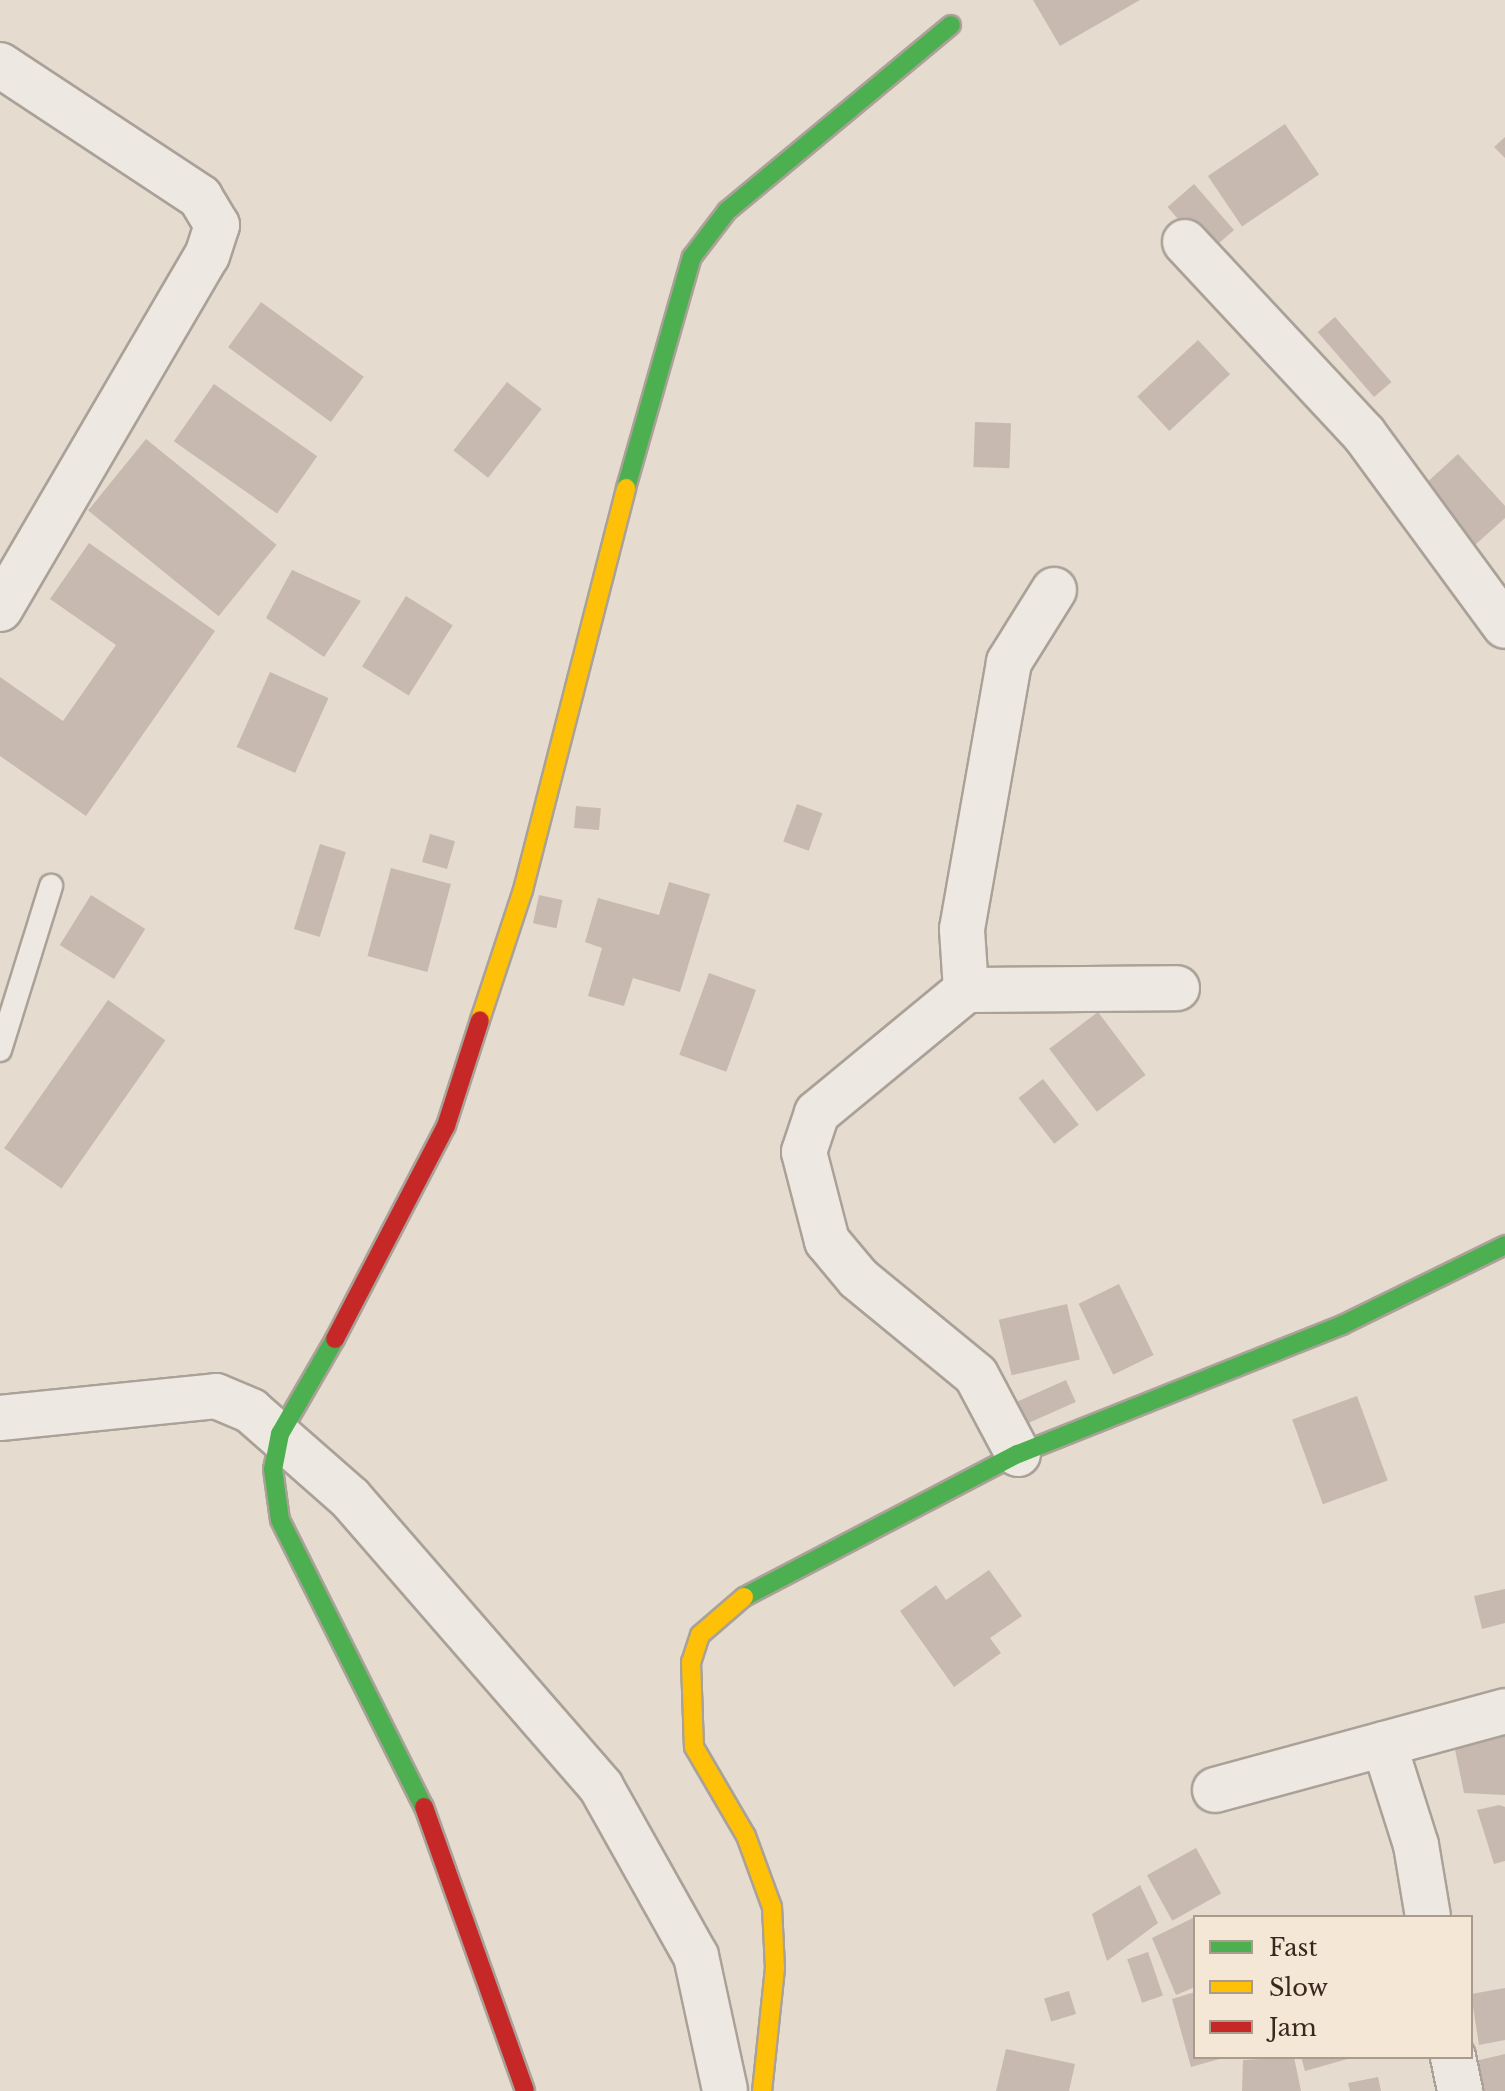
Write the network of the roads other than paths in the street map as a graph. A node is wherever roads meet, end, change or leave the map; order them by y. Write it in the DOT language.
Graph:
graph roads {
  1 [pos="951,25"];
  2 [pos="0,65"];
  3 [pos="1185,242"];
  4 [pos="1054,590"];
  5 [pos="0,609"];
  6 [pos="1505,626"];
  7 [pos="51,886"];
  8 [pos="1177,988"];
  9 [pos="966,990"];
  10 [pos="0,1050"];
  11 [pos="1505,1245"];
  12 [pos="0,1418"];
  13 [pos="280,1434"];
  14 [pos="1018,1454"];
  15 [pos="1505,1711"];
  16 [pos="1384,1744"];
  17 [pos="1215,1790"];
  18 [pos="1428,1915"];
  19 [pos="1453,2059"];
  20 [pos="743,2089"];
  21 [pos="525,2091"];
  22 [pos="1460,2091"];
  1 -- 13 [label="street"];
  2 -- 5 [label="street"];
  3 -- 6 [label="street"];
  4 -- 9 [label="street"];
  7 -- 10 [label="lane"];
  8 -- 9 [label="street"];
  9 -- 14 [label="street"];
  11 -- 14 [label="street"];
  12 -- 13 [label="street"];
  13 -- 20 [label="street"];
  13 -- 21 [label="street"];
  14 -- 20 [label="street"];
  15 -- 16 [label="street"];
  16 -- 17 [label="street"];
  16 -- 18 [label="street"];
  19 -- 22 [label="street"];
}
